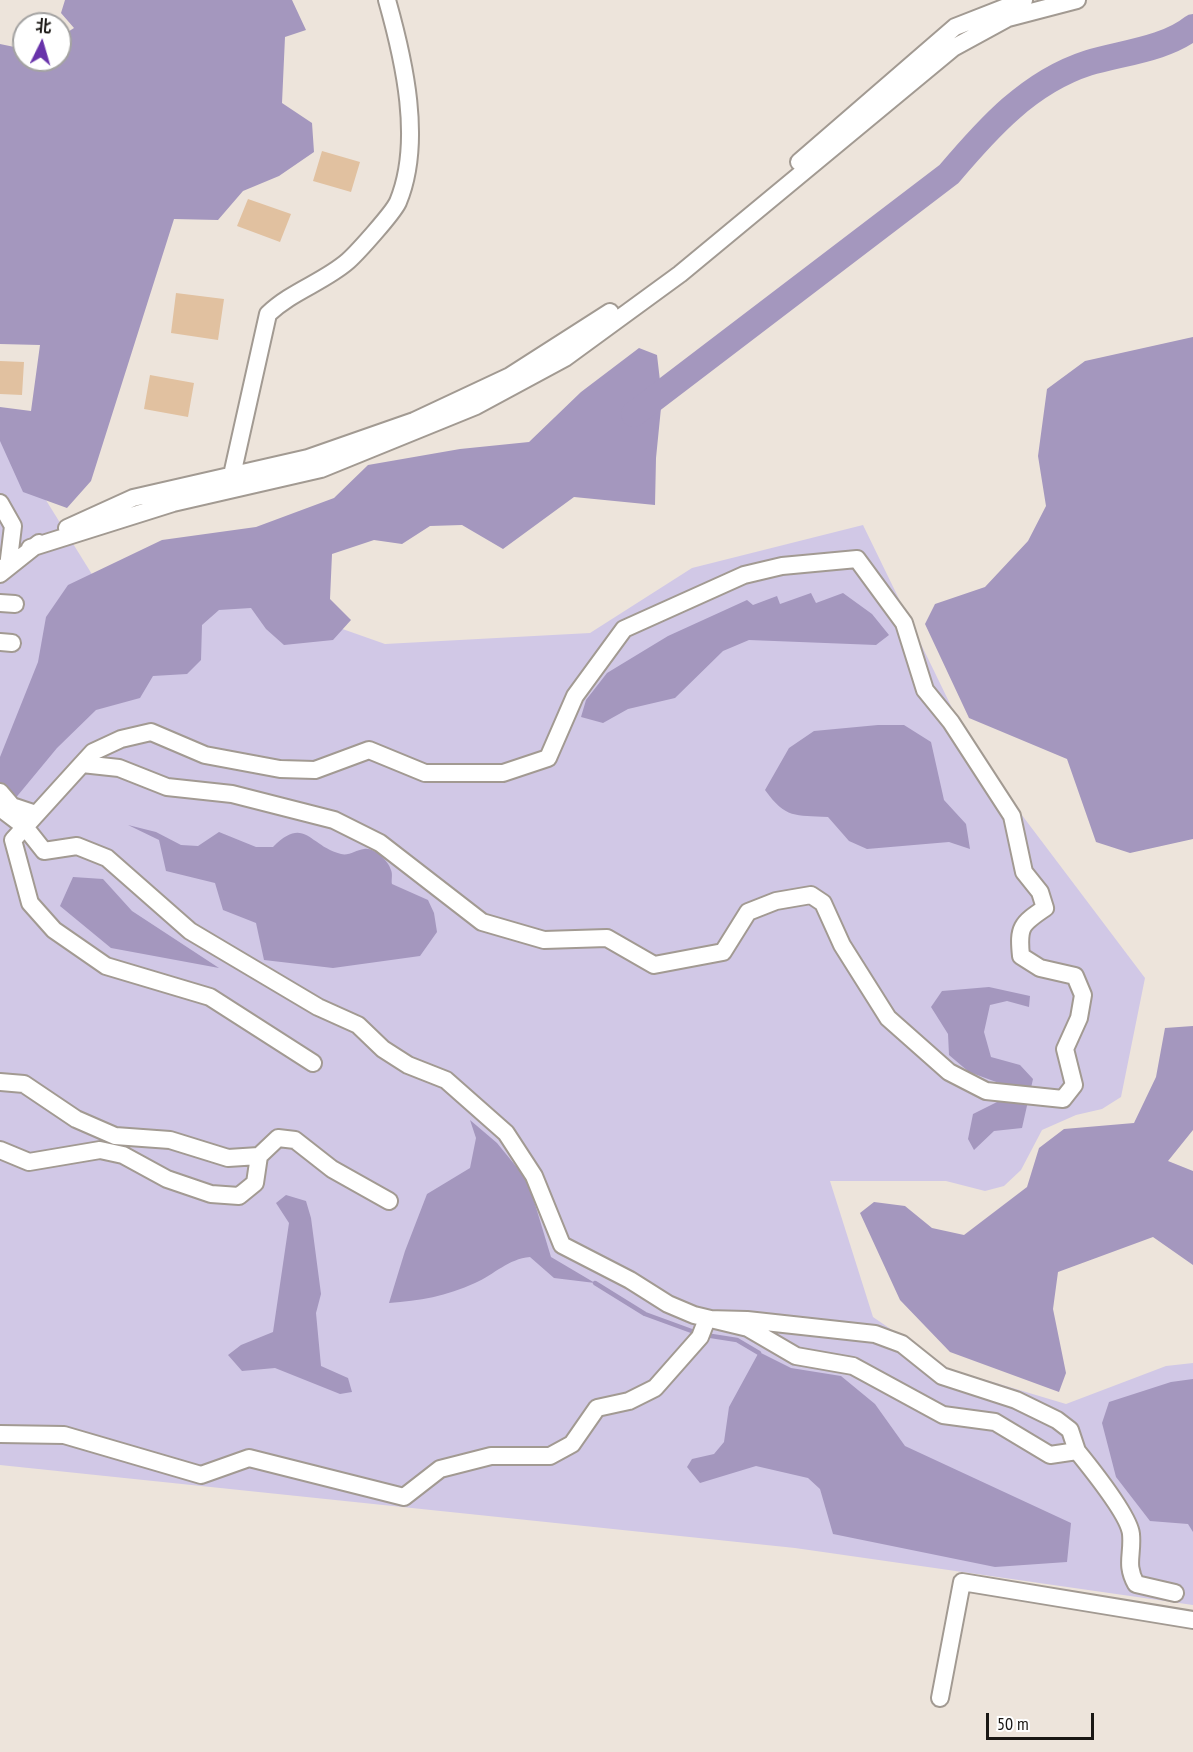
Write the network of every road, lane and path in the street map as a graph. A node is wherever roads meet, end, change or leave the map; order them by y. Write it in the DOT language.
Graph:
graph roads {
  1 [pos="387,0"];
  2 [pos="1024,0"];
  3 [pos="1077,0"];
  4 [pos="235,483"];
  5 [pos="0,503"];
  6 [pos="7,525"];
  7 [pos="3,569"];
  8 [pos="81,764"];
  9 [pos="0,792"];
  10 [pos="6,810"];
  11 [pos="36,814"];
  12 [pos="25,827"];
  13 [pos="313,1063"];
  14 [pos="0,1082"];
  15 [pos="0,1150"];
  16 [pos="259,1156"];
  17 [pos="389,1201"];
  18 [pos="706,1319"];
  19 [pos="0,1434"];
  20 [pos="1077,1451"];
  21 [pos="1175,1593"];
  22 [pos="1193,1620"];
  23 [pos="940,1698"];
  1 -- 4 [label="street"];
  2 -- 4 [label="street"];
  3 -- 4 [label="street"];
  4 -- 7 [label="street"];
  5 -- 6 [label="street"];
  6 -- 7 [label="street"];
  8 -- 8 [label="street"];
  8 -- 11 [label="street"];
  9 -- 10 [label="street"];
  10 -- 11 [label="street"];
  10 -- 12 [label="street"];
  11 -- 12 [label="street"];
  12 -- 13 [label="street"];
  12 -- 18 [label="street"];
  14 -- 16 [label="street"];
  15 -- 16 [label="street"];
  16 -- 17 [label="street"];
  18 -- 19 [label="street"];
  18 -- 20 [label="street"];
  18 -- 20 [label="street"];
  20 -- 21 [label="street"];
  22 -- 23 [label="street"];
}
